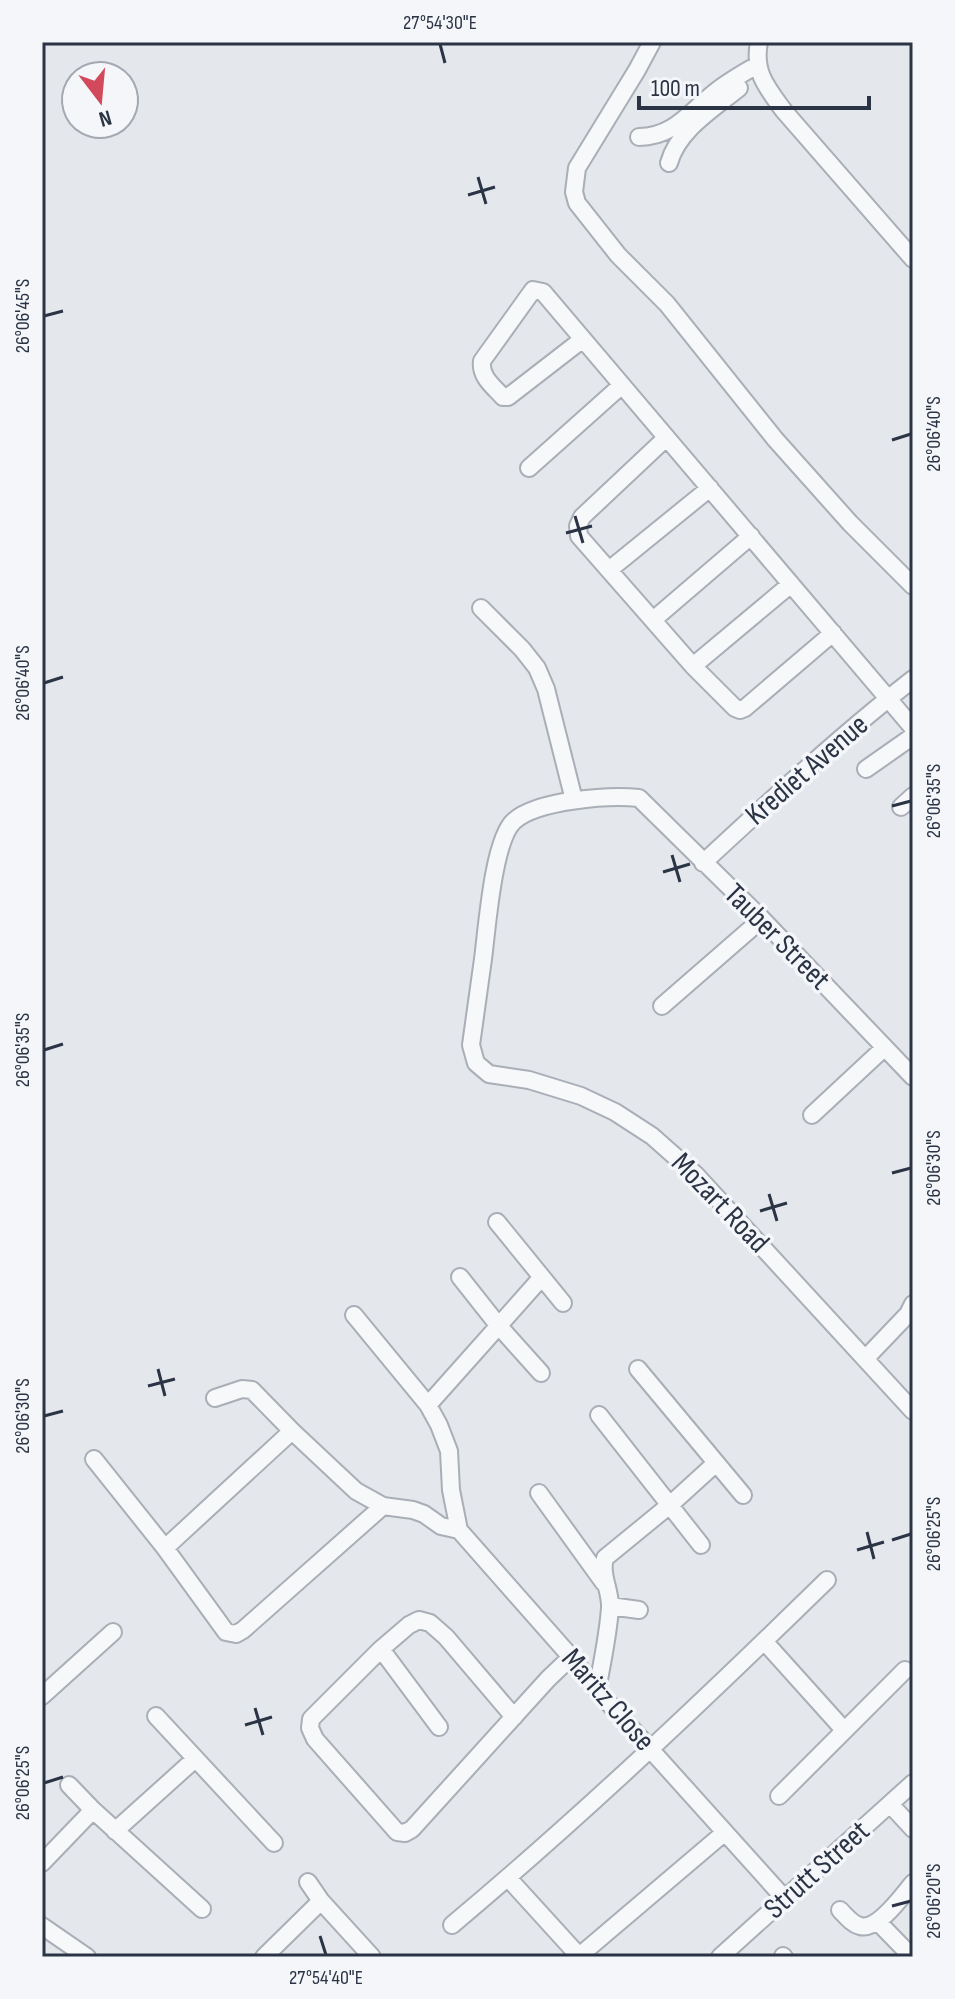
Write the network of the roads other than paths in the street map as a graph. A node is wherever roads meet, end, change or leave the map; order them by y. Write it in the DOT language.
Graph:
graph roads {
  1 [pos="652,42"];
  2 [pos="759,42"];
  3 [pos="758,68"];
  4 [pos="639,137"];
  5 [pos="669,163"];
  6 [pos="913,259"];
  7 [pos="583,339"];
  8 [pos="622,385"];
  9 [pos="666,438"];
  10 [pos="529,468"];
  11 [pos="710,488"];
  12 [pos="751,536"];
  13 [pos="609,570"];
  14 [pos="791,584"];
  15 [pos="913,586"];
  16 [pos="481,608"];
  17 [pos="653,620"];
  18 [pos="833,633"];
  19 [pos="693,666"];
  20 [pos="913,679"];
  21 [pos="888,699"];
  22 [pos="913,728"];
  23 [pos="913,736"];
  24 [pos="866,769"];
  25 [pos="574,800"];
  26 [pos="703,863"];
  27 [pos="762,919"];
  28 [pos="662,1006"];
  29 [pos="884,1048"];
  30 [pos="479,1067"];
  31 [pos="913,1077"];
  32 [pos="812,1115"];
  33 [pos="497,1222"];
  34 [pos="460,1277"];
  35 [pos="542,1277"];
  36 [pos="563,1303"];
  37 [pos="913,1304"];
  38 [pos="354,1315"];
  39 [pos="498,1325"];
  40 [pos="866,1358"];
  41 [pos="638,1369"];
  42 [pos="541,1373"];
  43 [pos="215,1398"];
  44 [pos="428,1405"];
  45 [pos="913,1411"];
  46 [pos="599,1415"];
  47 [pos="292,1431"];
  48 [pos="94,1459"];
  49 [pos="716,1463"];
  50 [pos="539,1493"];
  51 [pos="743,1495"];
  52 [pos="671,1504"];
  53 [pos="383,1506"];
  54 [pos="459,1530"];
  55 [pos="701,1545"];
  56 [pos="165,1548"];
  57 [pos="827,1580"];
  58 [pos="605,1584"];
  59 [pos="610,1606"];
  60 [pos="639,1610"];
  61 [pos="113,1632"];
  62 [pos="764,1641"];
  63 [pos="381,1649"];
  64 [pos="571,1657"];
  65 [pos="905,1670"];
  66 [pos="597,1690"];
  67 [pos="42,1696"];
  68 [pos="156,1716"];
  69 [pos="514,1717"];
  70 [pos="439,1727"];
  71 [pos="844,1730"];
  72 [pos="651,1749"];
  73 [pos="195,1759"];
  74 [pos="913,1783"];
  75 [pos="69,1785"];
  76 [pos="779,1796"];
  77 [pos="890,1804"];
  78 [pos="93,1810"];
  79 [pos="913,1829"];
  80 [pos="115,1831"];
  81 [pos="724,1833"];
  82 [pos="274,1843"];
  83 [pos="42,1863"];
  84 [pos="508,1878"];
  85 [pos="308,1882"];
  86 [pos="913,1883"];
  87 [pos="785,1899"];
  88 [pos="321,1901"];
  89 [pos="202,1909"];
  90 [pos="840,1910"];
  91 [pos="878,1922"];
  92 [pos="452,1925"];
  93 [pos="42,1926"];
  94 [pos="81,1955"];
  95 [pos="578,1956"];
  96 [pos="264,1957"];
  97 [pos="372,1957"];
  98 [pos="720,1957"];
  99 [pos="912,1957"];
  1 -- 15 [label="street"];
  2 -- 3 [label="street"];
  3 -- 4 [label="street"];
  3 -- 5 [label="street"];
  3 -- 6 [label="street"];
  7 -- 7 [label="street"];
  7 -- 8 [label="street"];
  8 -- 9 [label="street"];
  8 -- 10 [label="street"];
  9 -- 11 [label="street"];
  9 -- 13 [label="street"];
  11 -- 12 [label="street"];
  11 -- 13 [label="street"];
  12 -- 14 [label="street"];
  12 -- 17 [label="street"];
  13 -- 17 [label="street"];
  14 -- 18 [label="street"];
  14 -- 19 [label="street"];
  16 -- 25 [label="street"];
  17 -- 19 [label="street"];
  18 -- 19 [label="street"];
  18 -- 21 [label="street"];
  20 -- 21 [label="street, Krediet Avenue"];
  21 -- 22 [label="street"];
  21 -- 26 [label="street, Krediet Avenue"];
  23 -- 24 [label="street"];
  25 -- 26 [label="street, Tauber Street"];
  25 -- 30 [label="street, Tauber Street"];
  26 -- 27 [label="street, Tauber Street"];
  27 -- 28 [label="street"];
  27 -- 29 [label="street, Tauber Street"];
  29 -- 31 [label="street, Tauber Street"];
  29 -- 32 [label="street"];
  30 -- 40 [label="street, Mozart Road"];
  33 -- 35 [label="street"];
  34 -- 39 [label="street"];
  35 -- 36 [label="street"];
  35 -- 39 [label="street"];
  37 -- 40 [label="street"];
  38 -- 44 [label="street"];
  39 -- 42 [label="street"];
  39 -- 44 [label="street"];
  40 -- 45 [label="street, Mozart Road"];
  41 -- 49 [label="street"];
  43 -- 47 [label="street"];
  44 -- 54 [label="street"];
  46 -- 52 [label="street"];
  47 -- 53 [label="street"];
  47 -- 56 [label="street"];
  48 -- 56 [label="street"];
  49 -- 51 [label="street"];
  49 -- 52 [label="street"];
  50 -- 58 [label="street"];
  52 -- 55 [label="street"];
  52 -- 58 [label="street"];
  53 -- 54 [label="street"];
  53 -- 56 [label="street"];
  54 -- 64 [label="street, Maritz Close"];
  57 -- 62 [label="street"];
  58 -- 59 [label="street"];
  59 -- 60 [label="street"];
  59 -- 66 [label="street"];
  61 -- 67 [label="street"];
  62 -- 71 [label="street"];
  62 -- 72 [label="street"];
  63 -- 69 [label="street"];
  63 -- 69 [label="street"];
  63 -- 70 [label="street"];
  64 -- 66 [label="street, Maritz Close"];
  64 -- 69 [label="street"];
  65 -- 71 [label="street"];
  66 -- 72 [label="street, Maritz Close"];
  68 -- 73 [label="street"];
  71 -- 76 [label="street"];
  72 -- 81 [label="street, Maritz Close"];
  72 -- 84 [label="street"];
  73 -- 80 [label="street"];
  73 -- 82 [label="street"];
  74 -- 77 [label="street, Strutt Street"];
  75 -- 78 [label="street"];
  77 -- 79 [label="street"];
  77 -- 87 [label="street, Strutt Street"];
  78 -- 80 [label="street"];
  78 -- 83 [label="street"];
  80 -- 89 [label="street"];
  81 -- 87 [label="street, Maritz Close"];
  81 -- 95 [label="street"];
  84 -- 92 [label="street"];
  84 -- 95 [label="street"];
  85 -- 88 [label="street"];
  86 -- 91 [label="street"];
  87 -- 98 [label="street, Strutt Street"];
  88 -- 96 [label="street"];
  88 -- 97 [label="street"];
  90 -- 91 [label="street"];
  91 -- 99 [label="street"];
  93 -- 94 [label="street"];
}
